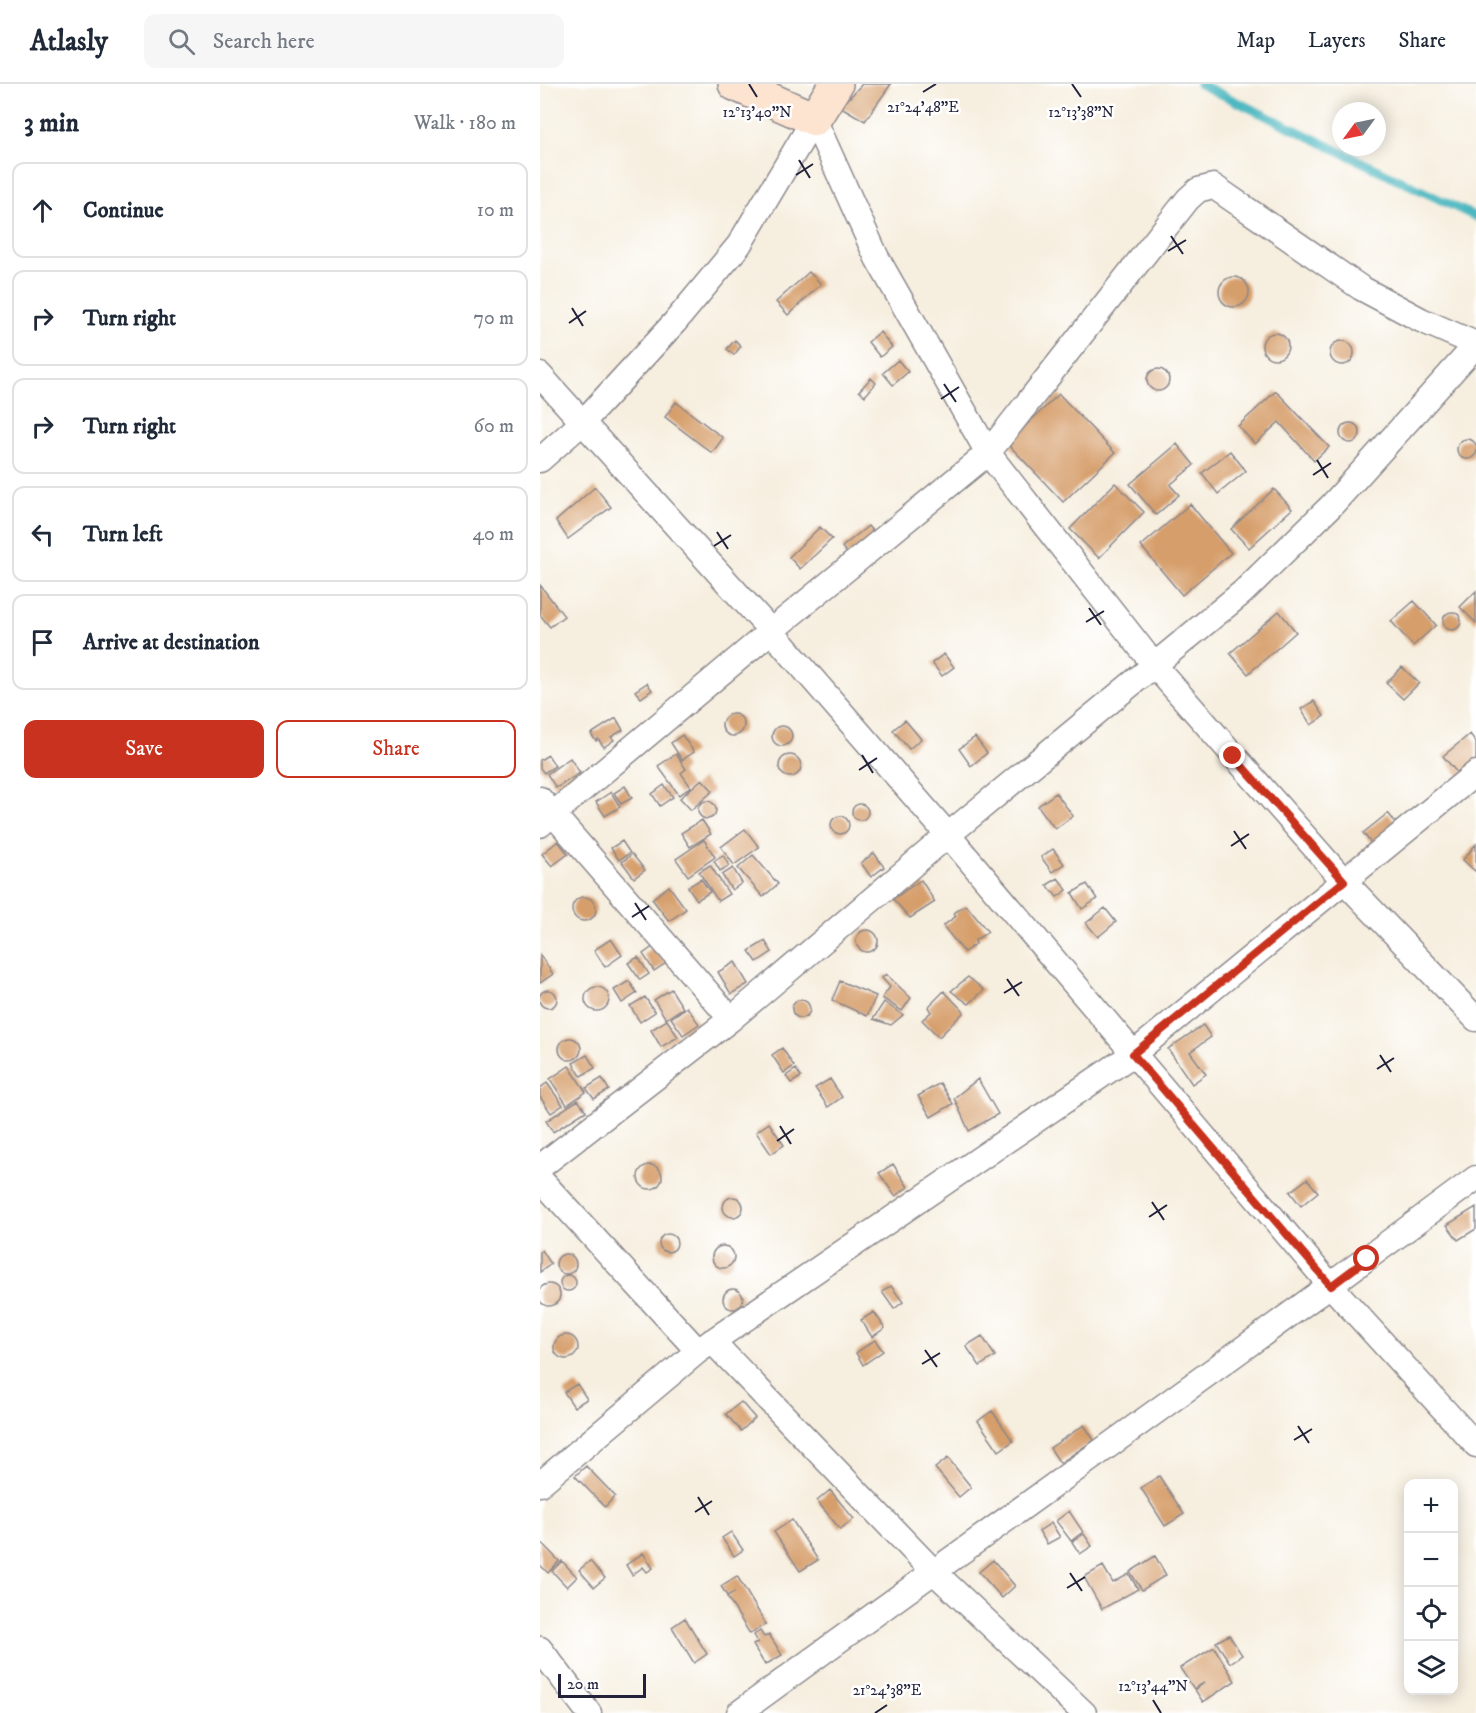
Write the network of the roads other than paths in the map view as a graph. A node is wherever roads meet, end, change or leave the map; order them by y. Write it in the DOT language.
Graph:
graph roads {
  1 [pos="735,84"];
  2 [pos="836,84"];
  3 [pos="814,119"];
  4 [pos="1476,344"];
  5 [pos="540,375"];
  6 [pos="583,422"];
  7 [pos="988,453"];
  8 [pos="540,460"];
  9 [pos="771,631"];
  10 [pos="1155,666"];
  11 [pos="1476,773"];
  12 [pos="544,813"];
  13 [pos="948,835"];
  14 [pos="1344,881"];
  15 [pos="730,1019"];
  16 [pos="1476,1019"];
  17 [pos="1133,1054"];
  18 [pos="540,1167"];
  19 [pos="1476,1178"];
  20 [pos="540,1179"];
  21 [pos="1331,1286"];
  22 [pos="705,1346"];
  23 [pos="1476,1445"];
  24 [pos="540,1484"];
  25 [pos="933,1571"];
  26 [pos="540,1649"];
  27 [pos="589,1713"];
  28 [pos="739,1713"];
  29 [pos="1084,1713"];
  1 -- 3 [label="main road"];
  2 -- 3 [label="main road"];
  3 -- 6 [label="street"];
  3 -- 7 [label="street"];
  4 -- 7 [label="street"];
  4 -- 10 [label="street"];
  5 -- 6 [label="street"];
  6 -- 8 [label="street"];
  6 -- 9 [label="street"];
  7 -- 9 [label="street"];
  7 -- 10 [label="street"];
  9 -- 12 [label="street"];
  9 -- 13 [label="street"];
  10 -- 13 [label="street"];
  10 -- 14 [label="street"];
  11 -- 14 [label="street"];
  12 -- 15 [label="street"];
  13 -- 15 [label="street"];
  13 -- 17 [label="street"];
  14 -- 16 [label="street"];
  14 -- 17 [label="street"];
  15 -- 18 [label="street"];
  17 -- 21 [label="street"];
  17 -- 22 [label="street"];
  19 -- 21 [label="street"];
  20 -- 22 [label="street"];
  21 -- 23 [label="street"];
  21 -- 25 [label="street"];
  22 -- 24 [label="street"];
  22 -- 25 [label="street"];
  25 -- 28 [label="street"];
  25 -- 29 [label="street"];
  26 -- 27 [label="street"];
}
